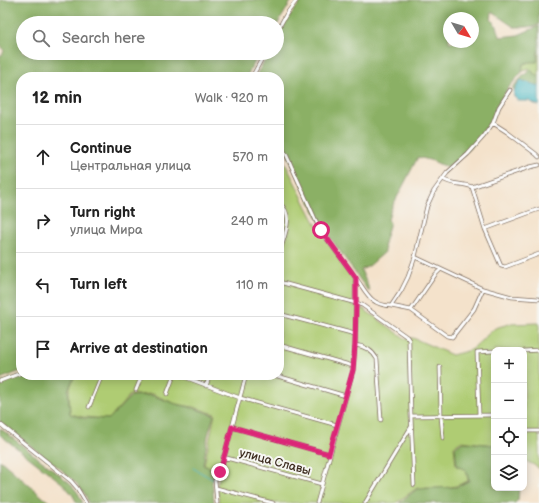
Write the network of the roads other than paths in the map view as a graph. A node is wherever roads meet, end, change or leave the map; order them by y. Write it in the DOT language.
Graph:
graph roads {
  1 [pos="297,0"];
  2 [pos="284,19"];
  3 [pos="261,60"];
  4 [pos="255,72"];
  5 [pos="510,90"];
  6 [pos="493,124"];
  7 [pos="284,151"];
  8 [pos="539,157"];
  9 [pos="539,165"];
  10 [pos="443,180"];
  11 [pos="472,187"];
  12 [pos="284,208"];
  13 [pos="539,209"];
  14 [pos="485,229"];
  15 [pos="284,233"];
  16 [pos="539,254"];
  17 [pos="415,257"];
  18 [pos="440,270"];
  19 [pos="356,278"];
  20 [pos="284,283"];
  21 [pos="483,289"];
  22 [pos="539,300"];
  23 [pos="356,303"];
  24 [pos="391,306"];
  25 [pos="411,310"];
  26 [pos="284,315"];
  27 [pos="355,334"];
  28 [pos="355,345"];
  29 [pos="284,346"];
  30 [pos="539,350"];
  31 [pos="527,351"];
  32 [pos="491,352"];
  33 [pos="353,366"];
  34 [pos="440,367"];
  35 [pos="16,375"];
  36 [pos="284,378"];
  37 [pos="100,380"];
  38 [pos="140,380"];
  39 [pos="172,380"];
  40 [pos="191,380"];
  41 [pos="208,380"];
  42 [pos="245,380"];
  43 [pos="0,381"];
  44 [pos="206,386"];
  45 [pos="136,390"];
  46 [pos="167,394"];
  47 [pos="346,396"];
  48 [pos="240,398"];
  49 [pos="88,407"];
  50 [pos="491,414"];
  51 [pos="479,415"];
  52 [pos="411,416"];
  53 [pos="441,416"];
  54 [pos="381,420"];
  55 [pos="0,424"];
  56 [pos="337,425"];
  57 [pos="411,426"];
  58 [pos="232,427"];
  59 [pos="527,431"];
  60 [pos="539,431"];
  61 [pos="443,438"];
  62 [pos="329,454"];
  63 [pos="224,457"];
  64 [pos="322,484"];
  65 [pos="414,486"];
  66 [pos="216,488"];
  67 [pos="257,498"];
  68 [pos="86,503"];
  69 [pos="217,503"];
  70 [pos="256,503"];
  71 [pos="273,503"];
  72 [pos="317,503"];
  73 [pos="365,503"];
  1 -- 2 [label="street"];
  3 -- 4 [label="street"];
  5 -- 6 [label="street"];
  6 -- 8 [label="street"];
  6 -- 10 [label="street"];
  7 -- 19 [label="street"];
  9 -- 11 [label="street"];
  10 -- 11 [label="street"];
  10 -- 17 [label="street"];
  11 -- 14 [label="street"];
  12 -- 15 [label="street"];
  13 -- 14 [label="street"];
  14 -- 16 [label="street"];
  17 -- 18 [label="street"];
  17 -- 24 [label="street"];
  18 -- 21 [label="street"];
  18 -- 25 [label="street"];
  19 -- 23 [label="street"];
  19 -- 24 [label="street"];
  20 -- 23 [label="street"];
  21 -- 22 [label="street"];
  21 -- 25 [label="street"];
  23 -- 27 [label="street"];
  23 -- 52 [label="street"];
  24 -- 25 [label="street"];
  26 -- 27 [label="street"];
  27 -- 28 [label="street"];
  28 -- 33 [label="street"];
  28 -- 54 [label="street"];
  29 -- 33 [label="street"];
  30 -- 31 [label="street"];
  32 -- 51 [label="street"];
  33 -- 47 [label="street"];
  34 -- 53 [label="street"];
  35 -- 43 [label="street"];
  36 -- 47 [label="street"];
  37 -- 49 [label="street"];
  38 -- 45 [label="street"];
  39 -- 46 [label="street"];
  40 -- 44 [label="street"];
  41 -- 44 [label="street"];
  42 -- 48 [label="street"];
  44 -- 48 [label="street"];
  47 -- 56 [label="street"];
  48 -- 56 [label="street"];
  48 -- 58 [label="street"];
  50 -- 51 [label="street"];
  51 -- 53 [label="street"];
  52 -- 53 [label="street"];
  52 -- 57 [label="street"];
  53 -- 61 [label="street"];
  55 -- 68 [label="street"];
  56 -- 62 [label="street"];
  57 -- 65 [label="street"];
  57 -- 73 [label="street"];
  58 -- 62 [label="street"];
  58 -- 63 [label="street"];
  59 -- 60 [label="street"];
  62 -- 64 [label="street"];
  63 -- 64 [label="street, улица Славы"];
  63 -- 66 [label="street"];
  64 -- 72 [label="street"];
  66 -- 67 [label="street"];
  66 -- 69 [label="street"];
  67 -- 70 [label="street"];
  67 -- 71 [label="street"];
}
